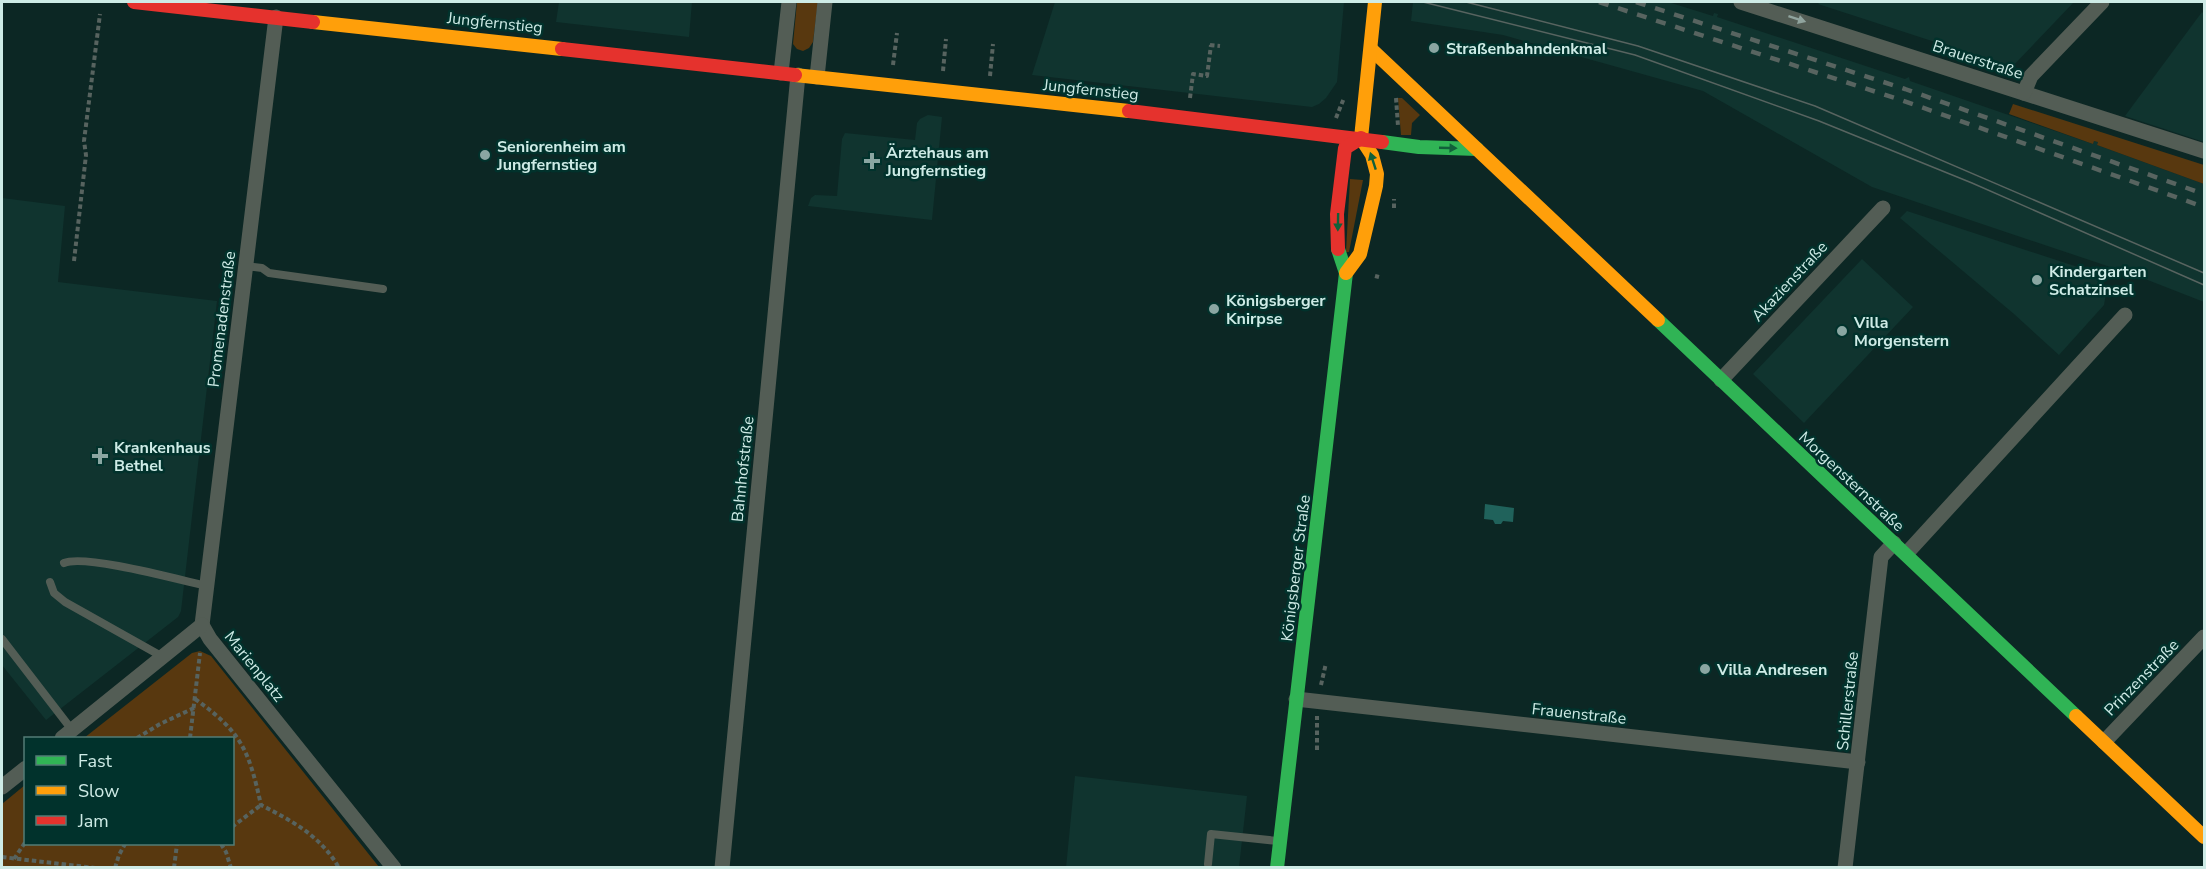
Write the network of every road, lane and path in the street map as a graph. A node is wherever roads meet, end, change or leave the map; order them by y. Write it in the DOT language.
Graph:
graph roads {
  1 [pos="134,2"];
  2 [pos="789,2"];
  3 [pos="825,2"];
  4 [pos="1375,2"];
  5 [pos="1741,2"];
  6 [pos="2102,2"];
  7 [pos="1770,6"];
  8 [pos="100,14"];
  9 [pos="276,17"];
  10 [pos="897,33"];
  11 [pos="946,39"];
  12 [pos="993,44"];
  13 [pos="1220,46"];
  14 [pos="1371,49"];
  15 [pos="893,65"];
  16 [pos="943,71"];
  17 [pos="781,73"];
  18 [pos="798,75"];
  19 [pos="990,76"];
  20 [pos="817,77"];
  21 [pos="2024,93"];
  22 [pos="1396,96"];
  23 [pos="1190,99"];
  24 [pos="1398,133"];
  25 [pos="1361,138"];
  26 [pos="1477,148"];
  27 [pos="2205,151"];
  28 [pos="1883,208"];
  29 [pos="74,261"];
  30 [pos="245,266"];
  31 [pos="1346,273"];
  32 [pos="383,289"];
  33 [pos="2125,315"];
  34 [pos="1721,380"];
  35 [pos="1893,543"];
  36 [pos="1906,554"];
  37 [pos="64,563"];
  38 [pos="50,582"];
  39 [pos="207,586"];
  40 [pos="202,625"];
  41 [pos="2205,637"];
  42 [pos="2,639"];
  43 [pos="200,651"];
  44 [pos="163,657"];
  45 [pos="1326,663"];
  46 [pos="1321,681"];
  47 [pos="195,699"];
  48 [pos="1296,699"];
  49 [pos="194,708"];
  50 [pos="1317,721"];
  51 [pos="67,734"];
  52 [pos="139,737"];
  53 [pos="190,737"];
  54 [pos="2104,742"];
  55 [pos="1317,750"];
  56 [pos="1858,762"];
  57 [pos="24,770"];
  58 [pos="2,787"];
  59 [pos="261,805"];
  60 [pos="234,825"];
  61 [pos="2205,837"];
  62 [pos="1280,841"];
  63 [pos="24,844"];
  64 [pos="124,845"];
  65 [pos="177,845"];
  66 [pos="222,845"];
  67 [pos="2,857"];
  68 [pos="14,859"];
  69 [pos="1208,864"];
  70 [pos="95,867"];
  71 [pos="116,867"];
  72 [pos="174,867"];
  73 [pos="231,867"];
  74 [pos="339,867"];
  75 [pos="394,867"];
  76 [pos="722,867"];
  77 [pos="1277,867"];
  78 [pos="1845,867"];
  1 -- 9 [label="main road, Jungfernstieg"];
  2 -- 17 [label="street"];
  3 -- 20 [label="street"];
  4 -- 14 [label="main road"];
  5 -- 7 [label="street, Brauerstraße"];
  6 -- 21 [label="street"];
  7 -- 21 [label="street, Brauerstraße, one-way"];
  8 -- 29 [label="path"];
  9 -- 17 [label="main road, Jungfernstieg"];
  9 -- 30 [label="street, Promenadenstraße"];
  10 -- 15 [label="path"];
  11 -- 16 [label="path"];
  12 -- 19 [label="path"];
  13 -- 23 [label="path"];
  14 -- 25 [label="main road"];
  14 -- 26 [label="main road, Morgensternstraße"];
  17 -- 18 [label="main road, Jungfernstieg"];
  18 -- 20 [label="main road, Jungfernstieg"];
  18 -- 76 [label="street, Bahnhofstraße"];
  20 -- 25 [label="main road, Jungfernstieg"];
  21 -- 27 [label="street, Brauerstraße"];
  22 -- 24 [label="path"];
  25 -- 26 [label="main road, one-way"];
  25 -- 31 [label="main road, Königsberger Straße, one-way"];
  31 -- 25 [label="main road, Königsberger Straße, one-way"];
  26 -- 34 [label="main road, Morgensternstraße"];
  28 -- 34 [label="street, Akazienstraße"];
  30 -- 32 [label="lane"];
  30 -- 39 [label="street, Promenadenstraße"];
  31 -- 48 [label="main road, Königsberger Straße"];
  33 -- 36 [label="street"];
  34 -- 35 [label="main road, Morgensternstraße"];
  35 -- 36 [label="main road, Morgensternstraße"];
  35 -- 56 [label="street, Schillerstraße"];
  36 -- 54 [label="main road, Morgensternstraße"];
  37 -- 39 [label="lane"];
  38 -- 44 [label="lane"];
  39 -- 40 [label="street, Promenadenstraße"];
  40 -- 44 [label="street, Marienplatz"];
  40 -- 75 [label="street, Marienplatz"];
  41 -- 54 [label="street, Prinzenstraße"];
  42 -- 51 [label="lane"];
  43 -- 47 [label="path"];
  44 -- 51 [label="street, Marienplatz"];
  45 -- 46 [label="path"];
  47 -- 49 [label="path"];
  47 -- 59 [label="path"];
  48 -- 56 [label="street, Frauenstraße"];
  48 -- 62 [label="main road, Königsberger Straße"];
  49 -- 52 [label="path"];
  49 -- 53 [label="path"];
  50 -- 55 [label="path"];
  54 -- 61 [label="main road, Morgensternstraße"];
  56 -- 78 [label="street, Schillerstraße"];
  57 -- 58 [label="street"];
  59 -- 60 [label="path"];
  59 -- 74 [label="path"];
  62 -- 69 [label="lane"];
  62 -- 77 [label="main road, Königsberger Straße"];
  63 -- 68 [label="path"];
  64 -- 71 [label="path"];
  65 -- 72 [label="path"];
  66 -- 73 [label="path"];
  67 -- 68 [label="path"];
  68 -- 70 [label="path"];
}
